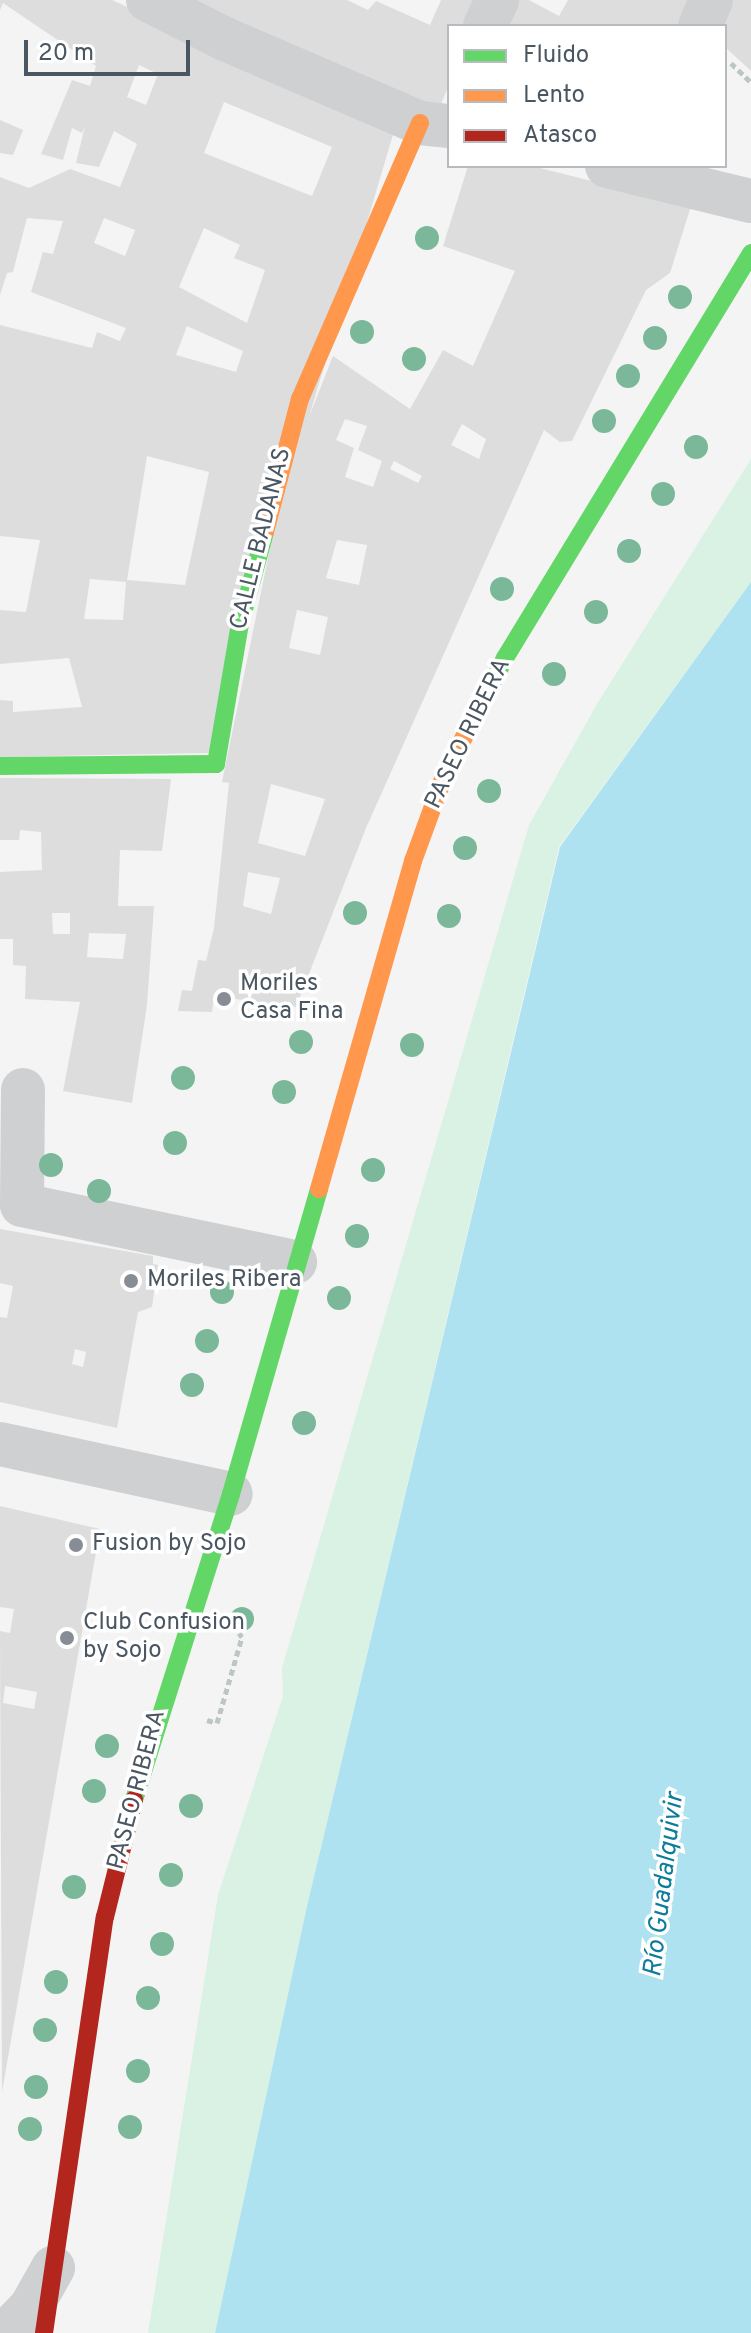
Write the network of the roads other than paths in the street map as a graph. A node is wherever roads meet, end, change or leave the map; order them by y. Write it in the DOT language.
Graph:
graph roads {
  1 [pos="148,0"];
  2 [pos="497,0"];
  3 [pos="711,0"];
  4 [pos="486,24"];
  5 [pos="701,24"];
  6 [pos="440,121"];
  7 [pos="620,168"];
  8 [pos="751,201"];
  9 [pos="751,253"];
  10 [pos="0,766"];
  11 [pos="23,1090"];
  12 [pos="295,1262"];
  13 [pos="0,1444"];
  14 [pos="231,1494"];
  15 [pos="53,2268"];
  16 [pos="6,2333"];
  17 [pos="44,2333"];
  1 -- 6 [label="street"];
  2 -- 4 [label="street"];
  3 -- 5 [label="street"];
  6 -- 10 [label="street, CALLE BADANAS"];
  7 -- 8 [label="street"];
  9 -- 12 [label="street, PASEO RIBERA"];
  11 -- 12 [label="street"];
  12 -- 14 [label="street, PASEO RIBERA"];
  13 -- 14 [label="street"];
  14 -- 15 [label="street, PASEO RIBERA"];
  15 -- 16 [label="street"];
  15 -- 17 [label="street, PASEO RIBERA"];
}
